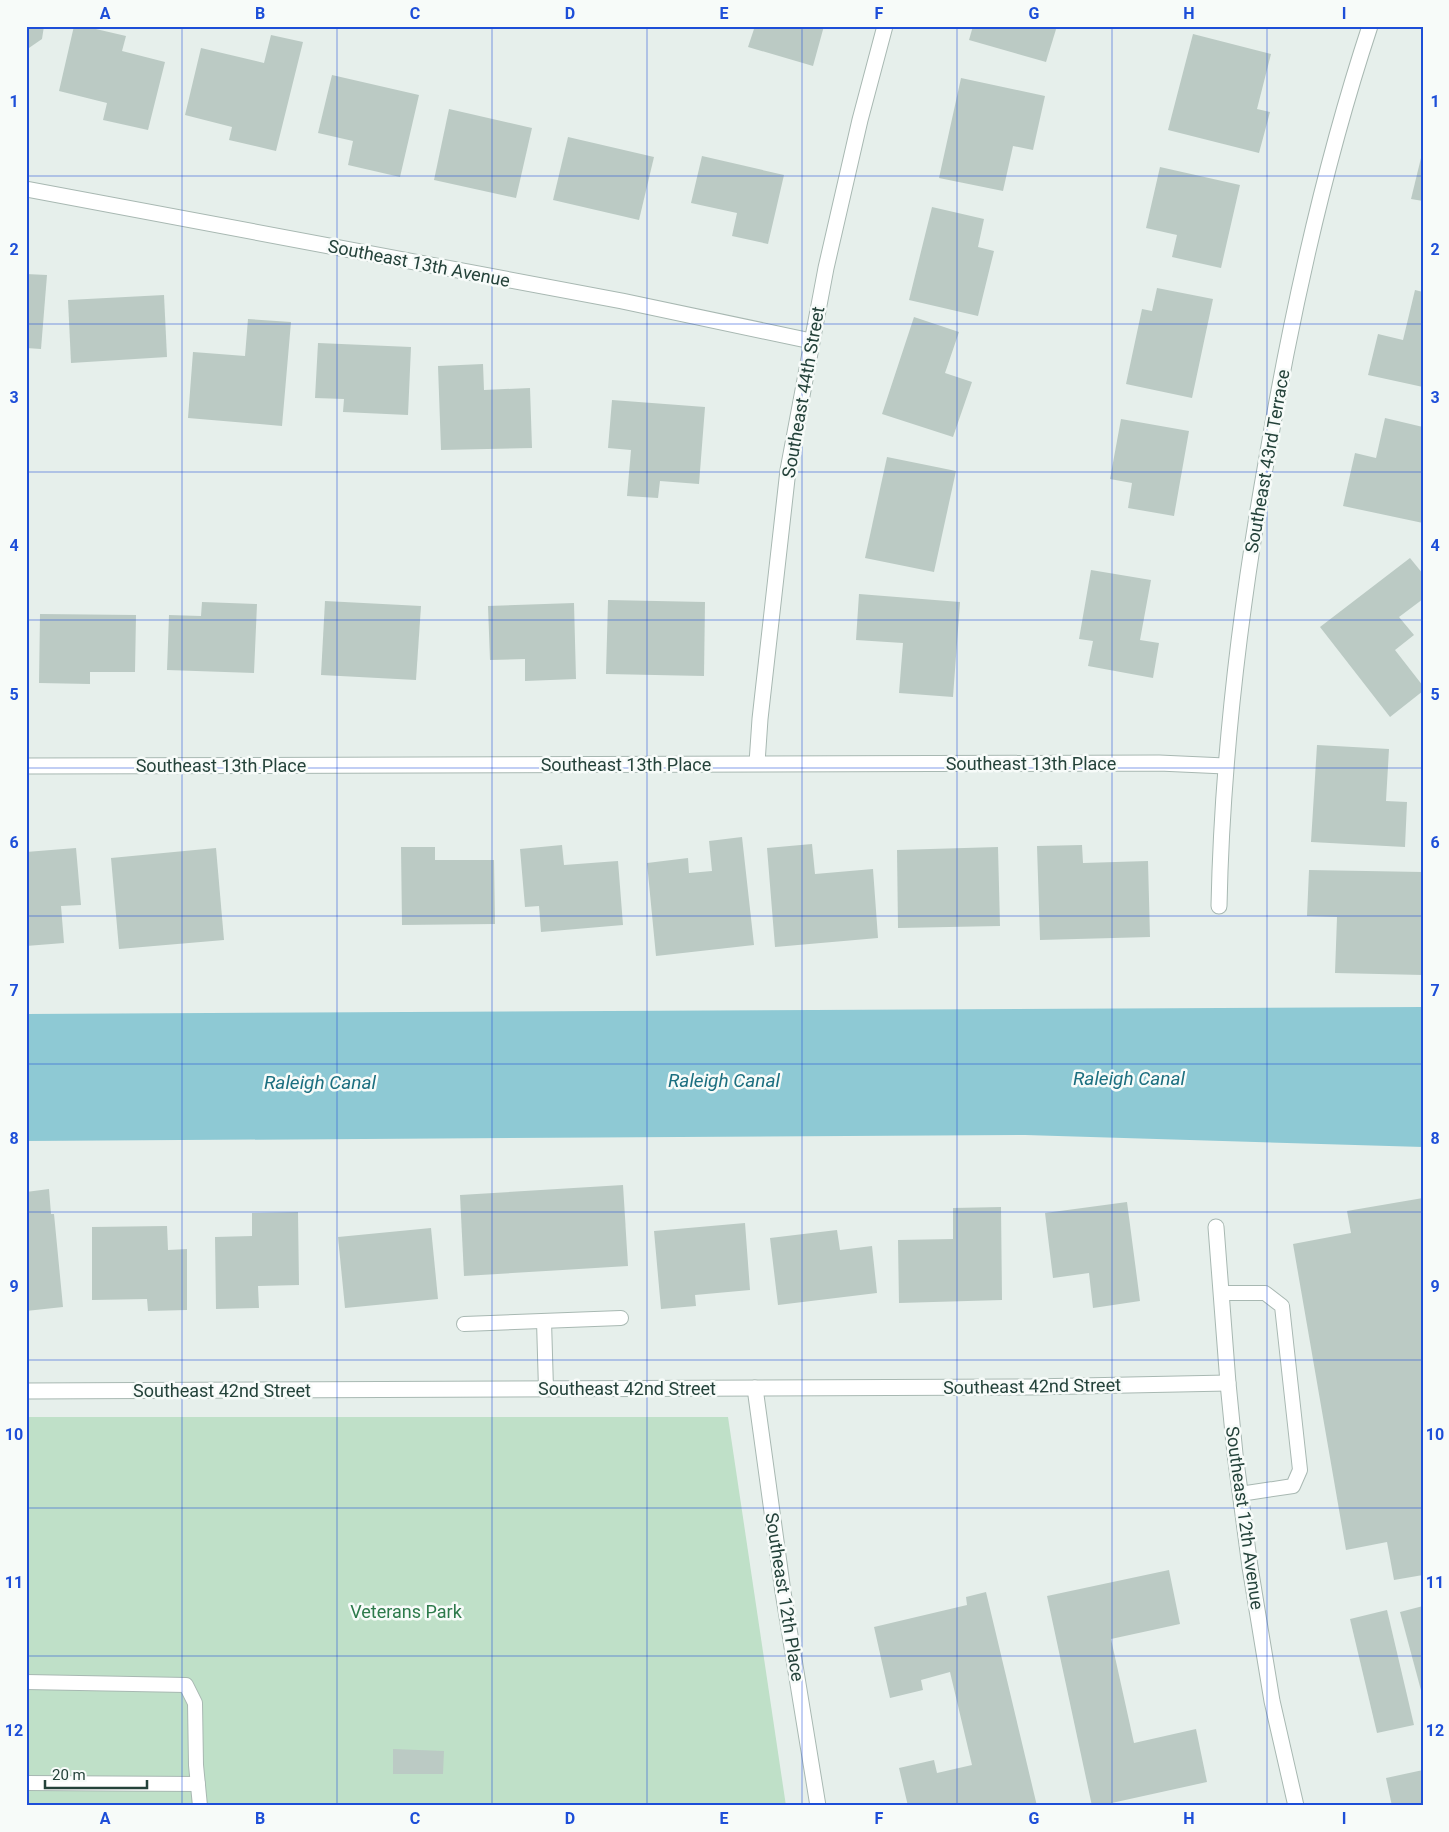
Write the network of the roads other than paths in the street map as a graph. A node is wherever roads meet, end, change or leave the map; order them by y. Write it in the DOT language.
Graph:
graph roads {
  1 [pos="885,26"];
  2 [pos="1370,26"];
  3 [pos="26,189"];
  4 [pos="811,342"];
  5 [pos="757,764"];
  6 [pos="26,766"];
  7 [pos="1225,766"];
  8 [pos="1219,906"];
  9 [pos="1216,1227"];
  10 [pos="1221,1294"];
  11 [pos="621,1318"];
  12 [pos="544,1321"];
  13 [pos="464,1324"];
  14 [pos="1228,1383"];
  15 [pos="755,1388"];
  16 [pos="546,1389"];
  17 [pos="26,1391"];
  18 [pos="1240,1494"];
  19 [pos="26,1682"];
  20 [pos="26,1783"];
  21 [pos="198,1784"];
  22 [pos="200,1806"];
  23 [pos="818,1806"];
  24 [pos="1296,1806"];
  1 -- 4 [label="street, Southeast 44th Street"];
  2 -- 7 [label="street, Southeast 43rd Terrace"];
  3 -- 4 [label="street, Southeast 13th Avenue"];
  4 -- 5 [label="street, Southeast 44th Street"];
  5 -- 6 [label="street, Southeast 13th Place"];
  5 -- 7 [label="street, Southeast 13th Place"];
  7 -- 8 [label="street, Southeast 43rd Terrace"];
  9 -- 10 [label="street, Southeast 12th Avenue"];
  10 -- 14 [label="street, Southeast 12th Avenue"];
  10 -- 18 [label="lane"];
  11 -- 12 [label="lane"];
  12 -- 13 [label="lane"];
  12 -- 16 [label="lane"];
  14 -- 15 [label="street, Southeast 42nd Street"];
  14 -- 18 [label="street, Southeast 12th Avenue"];
  15 -- 16 [label="street, Southeast 42nd Street"];
  15 -- 23 [label="street, Southeast 12th Place"];
  16 -- 17 [label="street, Southeast 42nd Street"];
  18 -- 24 [label="street, Southeast 12th Avenue"];
  19 -- 21 [label="lane"];
  20 -- 21 [label="lane"];
  21 -- 22 [label="lane"];
}
